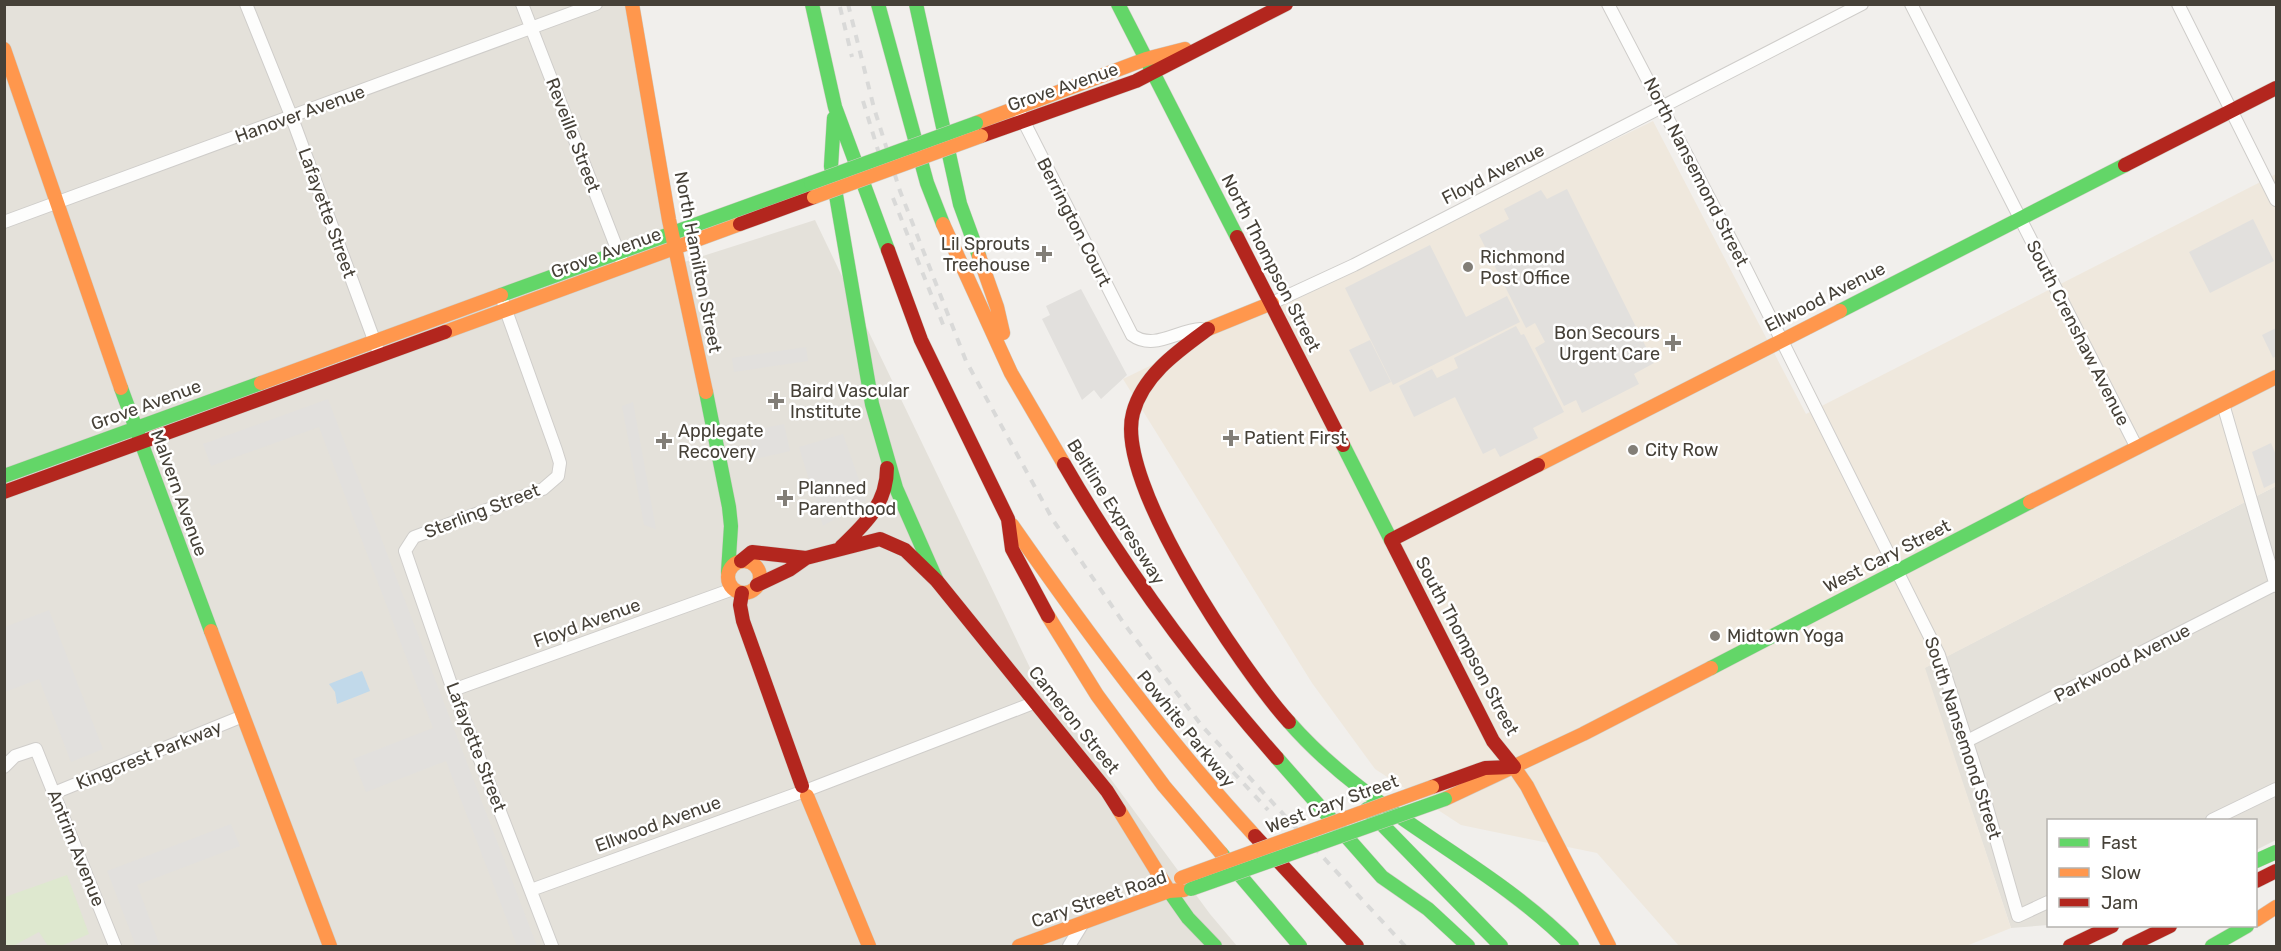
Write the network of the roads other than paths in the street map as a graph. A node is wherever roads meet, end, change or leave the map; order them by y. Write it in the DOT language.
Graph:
graph roads {
  1 [pos="246,4"];
  2 [pos="522,4"];
  3 [pos="596,4"];
  4 [pos="632,4"];
  5 [pos="812,4"];
  6 [pos="878,4"];
  7 [pos="916,4"];
  8 [pos="1118,4"];
  9 [pos="1286,4"];
  10 [pos="1608,4"];
  11 [pos="1862,4"];
  12 [pos="1911,4"];
  13 [pos="2178,4"];
  14 [pos="532,30"];
  15 [pos="1215,40"];
  16 [pos="4,49"];
  17 [pos="1146,60"];
  18 [pos="1153,73"];
  19 [pos="2277,87"];
  20 [pos="835,107"];
  21 [pos="1662,107"];
  22 [pos="2231,110"];
  23 [pos="1020,114"];
  24 [pos="292,118"];
  25 [pos="2277,200"];
  26 [pos="58,202"];
  27 [pos="2019,218"];
  28 [pos="4,222"];
  29 [pos="674,240"];
  30 [pos="622,260"];
  31 [pos="500,296"];
  32 [pos="1272,303"];
  33 [pos="506,310"];
  34 [pos="1208,329"];
  35 [pos="1132,335"];
  36 [pos="1781,340"];
  37 [pos="378,348"];
  38 [pos="1011,373"];
  39 [pos="2277,377"];
  40 [pos="2223,404"];
  41 [pos="135,428"];
  42 [pos="140,442"];
  43 [pos="2137,448"];
  44 [pos="886,457"];
  45 [pos="4,476"];
  46 [pos="4,492"];
  47 [pos="1008,519"];
  48 [pos="731,526"];
  49 [pos="1391,540"];
  50 [pos="406,546"];
  51 [pos="841,547"];
  52 [pos="806,558"];
  53 [pos="749,559"];
  54 [pos="1897,570"];
  55 [pos="728,572"];
  56 [pos="937,581"];
  57 [pos="757,585"];
  58 [pos="2276,585"];
  59 [pos="738,591"];
  60 [pos="453,690"];
  61 [pos="1036,702"];
  62 [pos="243,716"];
  63 [pos="1967,741"];
  64 [pos="1312,744"];
  65 [pos="10,755"];
  66 [pos="4,767"];
  67 [pos="1514,767"];
  68 [pos="2277,789"];
  69 [pos="804,791"];
  70 [pos="54,793"];
  71 [pos="2214,819"];
  72 [pos="2277,852"];
  73 [pos="2257,861"];
  74 [pos="2277,871"];
  75 [pos="1382,877"];
  76 [pos="2257,881"];
  77 [pos="1191,889"];
  78 [pos="531,890"];
  79 [pos="1169,891"];
  80 [pos="2047,903"];
  81 [pos="2277,907"];
  82 [pos="2257,919"];
  83 [pos="1083,923"];
  84 [pos="2110,927"];
  85 [pos="2168,927"];
  86 [pos="2245,927"];
  87 [pos="1438,938"];
  88 [pos="1569,943"];
  89 [pos="115,946"];
  90 [pos="330,946"];
  91 [pos="552,946"];
  92 [pos="869,946"];
  93 [pos="1019,946"];
  94 [pos="1069,946"];
  95 [pos="1215,946"];
  96 [pos="1300,946"];
  97 [pos="1357,946"];
  98 [pos="1468,946"];
  99 [pos="1501,946"];
  100 [pos="1609,946"];
  101 [pos="2070,946"];
  102 [pos="2129,946"];
  103 [pos="2212,946"];
  1 -- 24 [label="street, Lafayette Street"];
  2 -- 14 [label="street, Reveille Street"];
  3 -- 14 [label="street, Hanover Avenue"];
  4 -- 29 [label="main road, North Hamilton Street"];
  5 -- 20 [label="main road"];
  6 -- 38 [label="main road, Beltline Expressway"];
  7 -- 38 [label="main road"];
  8 -- 17 [label="main road, North Thompson Street"];
  9 -- 15 [label="main road, Grove Avenue"];
  10 -- 21 [label="street, North Nansemond Street"];
  11 -- 21 [label="street, Floyd Avenue"];
  12 -- 27 [label="street, South Crenshaw Avenue"];
  13 -- 22 [label="street"];
  14 -- 24 [label="street, Hanover Avenue"];
  14 -- 30 [label="street, Reveille Street"];
  15 -- 17 [label="main road, Grove Avenue"];
  15 -- 18 [label="main road, Grove Avenue"];
  16 -- 26 [label="main road, Malvern Avenue"];
  17 -- 18 [label="main road, North Thompson Street"];
  17 -- 23 [label="main road, Grove Avenue"];
  18 -- 23 [label="main road, Grove Avenue"];
  18 -- 32 [label="main road, North Thompson Street"];
  19 -- 22 [label="main road, Ellwood Avenue"];
  20 -- 44 [label="main road"];
  20 -- 47 [label="main road"];
  21 -- 32 [label="street, Floyd Avenue"];
  21 -- 36 [label="street, North Nansemond Street"];
  22 -- 25 [label="street"];
  22 -- 27 [label="main road, Ellwood Avenue"];
  23 -- 29 [label="main road, Grove Avenue, bridge"];
  23 -- 35 [label="street, Berrington Court"];
  24 -- 26 [label="street, Hanover Avenue"];
  24 -- 37 [label="street, Lafayette Street"];
  26 -- 28 [label="street, Hanover Avenue"];
  26 -- 41 [label="main road, Malvern Avenue"];
  27 -- 36 [label="main road, Ellwood Avenue"];
  27 -- 43 [label="street, South Crenshaw Avenue"];
  29 -- 30 [label="main road, Grove Avenue"];
  29 -- 48 [label="main road, North Hamilton Street"];
  30 -- 31 [label="main road, Grove Avenue"];
  30 -- 33 [label="main road, Grove Avenue"];
  31 -- 33 [label="street"];
  31 -- 37 [label="main road, Grove Avenue"];
  32 -- 34 [label="main road, Floyd Avenue"];
  32 -- 49 [label="main road, North Thompson Street"];
  33 -- 37 [label="main road, Grove Avenue"];
  33 -- 50 [label="street, Sterling Street"];
  34 -- 35 [label="street, Floyd Avenue"];
  34 -- 64 [label="main road"];
  36 -- 49 [label="main road, Ellwood Avenue"];
  36 -- 54 [label="street, South Nansemond Street"];
  37 -- 41 [label="main road, Grove Avenue"];
  37 -- 42 [label="main road, Grove Avenue"];
  38 -- 75 [label="main road, Beltline Expressway"];
  39 -- 40 [label="main road, West Cary Street"];
  40 -- 43 [label="main road, West Cary Street"];
  40 -- 58 [label="street"];
  41 -- 42 [label="main road, Malvern Avenue"];
  41 -- 45 [label="main road, Grove Avenue"];
  42 -- 46 [label="main road, Grove Avenue"];
  42 -- 62 [label="main road, Malvern Avenue"];
  43 -- 54 [label="main road, West Cary Street"];
  44 -- 51 [label="main road"];
  44 -- 56 [label="main road"];
  47 -- 96 [label="main road"];
  47 -- 97 [label="main road, Powhite Parkway"];
  48 -- 53 [label="main road, North Hamilton Street"];
  48 -- 55 [label="main road, North Hamilton Street"];
  49 -- 67 [label="main road, South Thompson Street"];
  50 -- 60 [label="street, Lafayette Street"];
  51 -- 52 [label="main road"];
  51 -- 56 [label="main road"];
  52 -- 53 [label="main road"];
  52 -- 57 [label="main road"];
  53 -- 55 [label="main road"];
  53 -- 57 [label="main road"];
  54 -- 63 [label="street, South Nansemond Street"];
  54 -- 67 [label="main road, West Cary Street"];
  55 -- 59 [label="main road"];
  56 -- 61 [label="main road, Cameron Street"];
  57 -- 59 [label="main road"];
  58 -- 63 [label="street, Parkwood Avenue"];
  59 -- 60 [label="street, Floyd Avenue"];
  59 -- 69 [label="main road"];
  60 -- 78 [label="street, Lafayette Street"];
  61 -- 69 [label="street, Ellwood Avenue"];
  61 -- 79 [label="main road, Cameron Street"];
  62 -- 70 [label="street, Kingcrest Parkway"];
  62 -- 90 [label="main road, Malvern Avenue"];
  63 -- 80 [label="street, South Nansemond Street"];
  64 -- 88 [label="main road"];
  64 -- 99 [label="main road"];
  65 -- 66 [label="street"];
  65 -- 70 [label="street, Antrim Avenue"];
  67 -- 77 [label="main road, West Cary Street, bridge"];
  67 -- 79 [label="main road, West Cary Street, bridge"];
  67 -- 100 [label="main road, South Thompson Street"];
  68 -- 71 [label="street"];
  69 -- 78 [label="street, Ellwood Avenue"];
  69 -- 92 [label="main road"];
  70 -- 89 [label="street, Antrim Avenue"];
  72 -- 73 [label="main road"];
  74 -- 76 [label="main road"];
  75 -- 87 [label="main road"];
  75 -- 98 [label="main road, Beltline Expressway"];
  77 -- 79 [label="main road, Cary Street Road"];
  78 -- 91 [label="street, Lafayette Street"];
  79 -- 83 [label="main road, Cary Street Road"];
  79 -- 95 [label="main road, Cameron Street"];
  81 -- 82 [label="main road"];
  83 -- 93 [label="main road, Cary Street Road"];
  83 -- 94 [label="street"];
  84 -- 101 [label="main road"];
  85 -- 102 [label="main road"];
  86 -- 103 [label="main road"];
}
